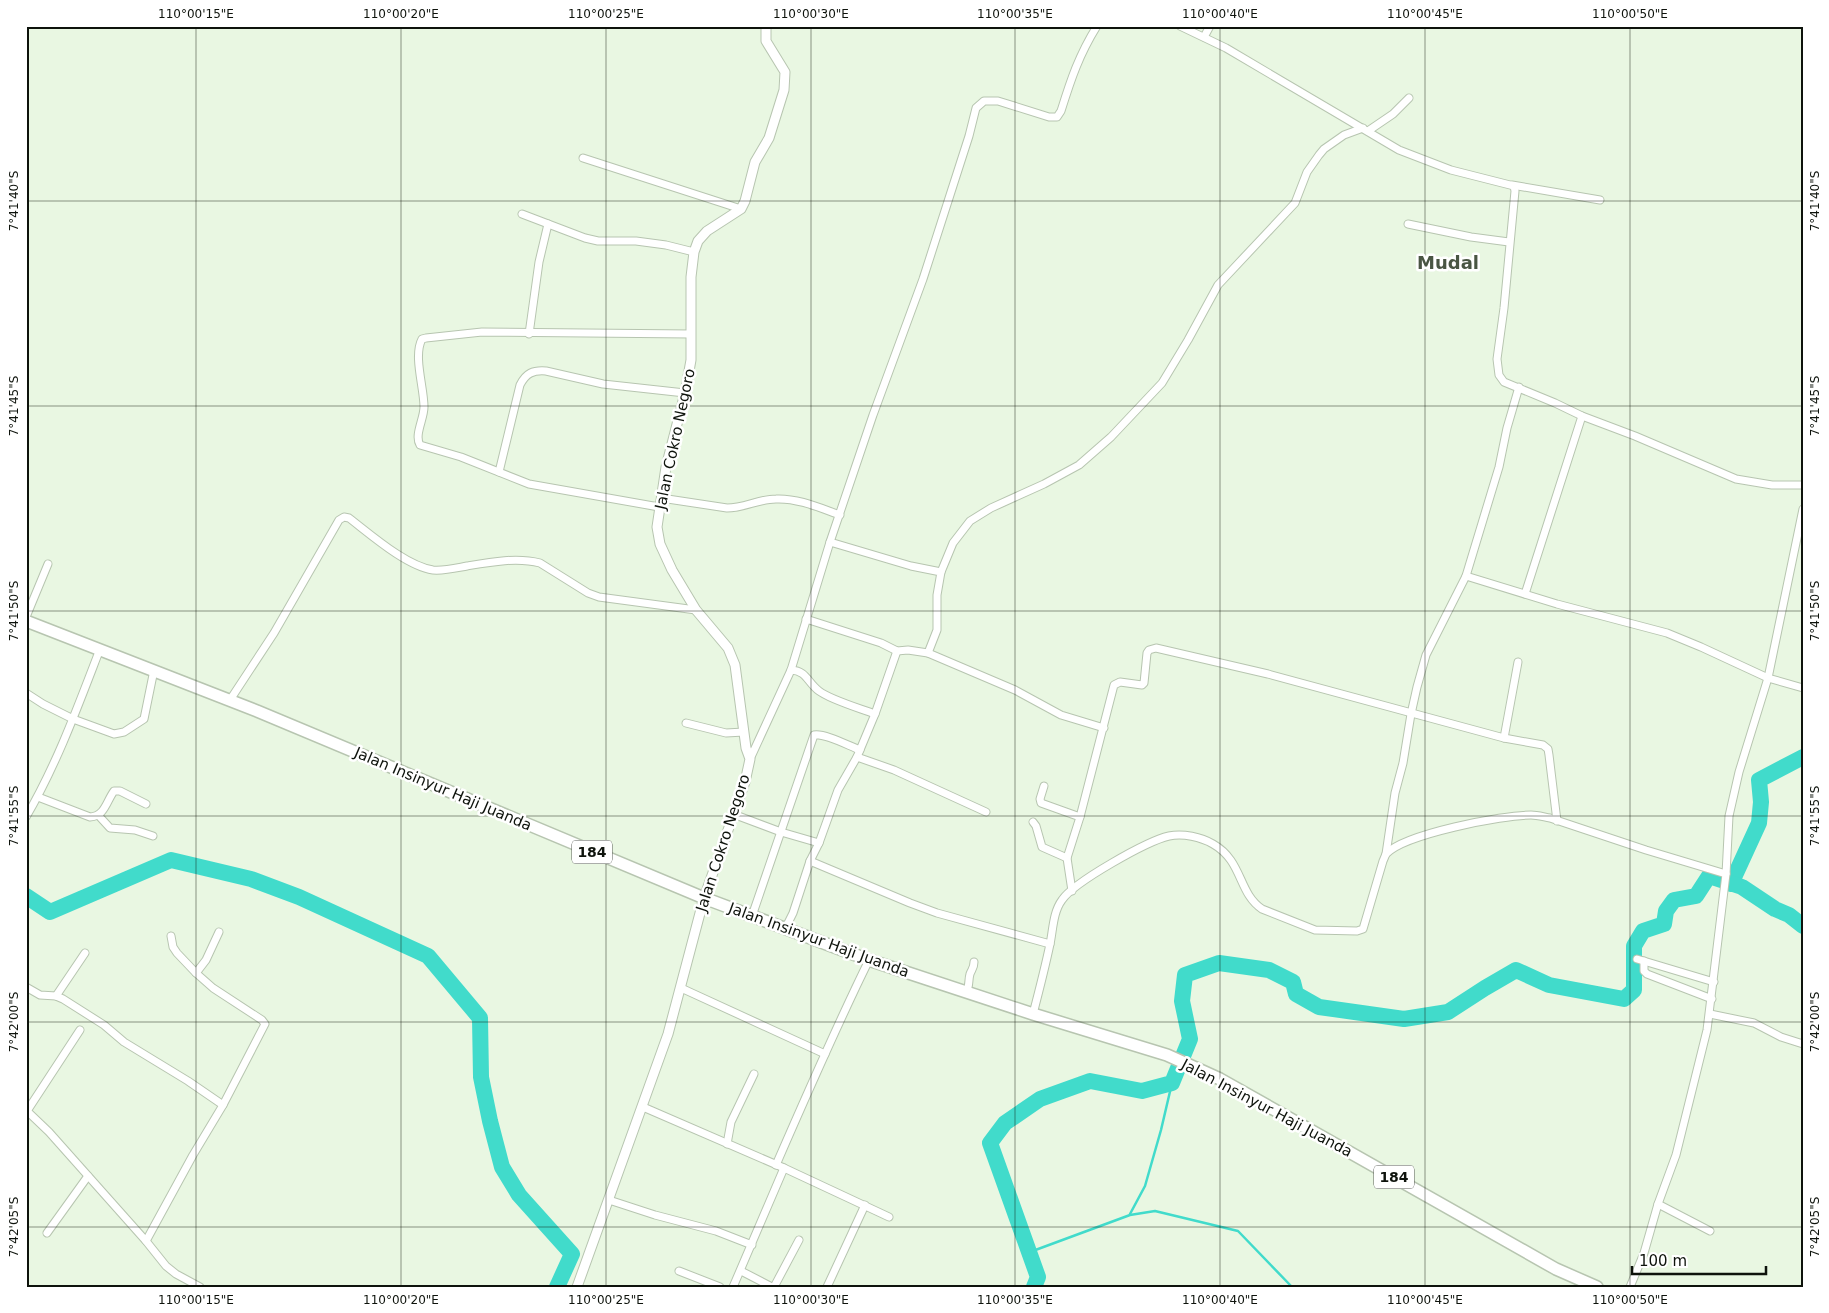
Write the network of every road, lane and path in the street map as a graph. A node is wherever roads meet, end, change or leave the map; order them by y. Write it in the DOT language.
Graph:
graph roads {
  1 [pos="766,26"];
  2 [pos="1097,26"];
  3 [pos="1180,26"];
  4 [pos="1210,26"];
  5 [pos="1204,37"];
  6 [pos="1409,98"];
  7 [pos="1366,130"];
  8 [pos="583,158"];
  9 [pos="1512,185"];
  10 [pos="1600,200"];
  11 [pos="741,209"];
  12 [pos="522,214"];
  13 [pos="548,224"];
  14 [pos="1408,224"];
  15 [pos="1509,242"];
  16 [pos="694,252"];
  17 [pos="529,334"];
  18 [pos="691,334"];
  19 [pos="1519,387"];
  20 [pos="685,393"];
  21 [pos="1582,416"];
  22 [pos="499,472"];
  23 [pos="1803,485"];
  24 [pos="661,498"];
  25 [pos="659,507"];
  26 [pos="1803,509"];
  27 [pos="840,515"];
  28 [pos="830,542"];
  29 [pos="48,564"];
  30 [pos="941,572"];
  31 [pos="1466,576"];
  32 [pos="1525,594"];
  33 [pos="696,610"];
  34 [pos="26,619"];
  35 [pos="806,619"];
  36 [pos="100,649"];
  37 [pos="897,651"];
  38 [pos="928,653"];
  39 [pos="1518,662"];
  40 [pos="154,670"];
  41 [pos="791,670"];
  42 [pos="1768,678"];
  43 [pos="1803,688"];
  44 [pos="26,693"];
  45 [pos="230,700"];
  46 [pos="875,714"];
  47 [pos="1411,714"];
  48 [pos="72,719"];
  49 [pos="686,723"];
  50 [pos="1104,728"];
  51 [pos="744,732"];
  52 [pos="1504,738"];
  53 [pos="859,754"];
  54 [pos="750,759"];
  55 [pos="1044,786"];
  56 [pos="38,796"];
  57 [pos="146,804"];
  58 [pos="986,812"];
  59 [pos="733,814"];
  60 [pos="99,816"];
  61 [pos="26,817"];
  62 [pos="1080,817"];
  63 [pos="1557,821"];
  64 [pos="1033,822"];
  65 [pos="781,832"];
  66 [pos="153,836"];
  67 [pos="819,843"];
  68 [pos="1386,854"];
  69 [pos="1067,858"];
  70 [pos="810,861"];
  71 [pos="1726,876"];
  72 [pos="1072,891"];
  73 [pos="704,898"];
  74 [pos="752,916"];
  75 [pos="785,929"];
  76 [pos="219,932"];
  77 [pos="172,936"];
  78 [pos="1050,944"];
  79 [pos="85,953"];
  80 [pos="869,960"];
  81 [pos="974,962"];
  82 [pos="196,972"];
  83 [pos="1714,982"];
  84 [pos="26,987"];
  85 [pos="681,988"];
  86 [pos="966,992"];
  87 [pos="56,996"];
  88 [pos="1712,999"];
  89 [pos="1033,1014"];
  90 [pos="1710,1014"];
  91 [pos="80,1030"];
  92 [pos="1803,1044"];
  93 [pos="824,1054"];
  94 [pos="754,1074"];
  95 [pos="223,1105"];
  96 [pos="643,1107"];
  97 [pos="27,1110"];
  98 [pos="727,1144"];
  99 [pos="780,1167"];
  100 [pos="88,1176"];
  101 [pos="609,1200"];
  102 [pos="1658,1204"];
  103 [pos="865,1205"];
  104 [pos="889,1217"];
  105 [pos="1710,1231"];
  106 [pos="47,1233"];
  107 [pos="799,1240"];
  108 [pos="146,1241"];
  109 [pos="752,1245"];
  110 [pos="679,1271"];
  111 [pos="741,1271"];
  112 [pos="200,1287"];
  113 [pos="577,1287"];
  114 [pos="720,1287"];
  115 [pos="733,1287"];
  116 [pos="773,1287"];
  117 [pos="827,1287"];
  118 [pos="1597,1287"];
  119 [pos="1630,1287"];
  1 -- 11 [label="street"];
  2 -- 27 [label="street"];
  3 -- 5 [label="street"];
  4 -- 5 [label="street"];
  5 -- 7 [label="street"];
  6 -- 7 [label="street"];
  7 -- 9 [label="street"];
  7 -- 30 [label="street"];
  8 -- 11 [label="street"];
  9 -- 10 [label="street"];
  9 -- 15 [label="street"];
  11 -- 16 [label="street, Jalan Cokro Negoro"];
  12 -- 13 [label="street"];
  13 -- 16 [label="street"];
  13 -- 17 [label="street"];
  14 -- 15 [label="street"];
  15 -- 19 [label="street"];
  16 -- 18 [label="street, Jalan Cokro Negoro"];
  17 -- 18 [label="street"];
  17 -- 22 [label="street"];
  18 -- 20 [label="street, Jalan Cokro Negoro"];
  19 -- 21 [label="street"];
  19 -- 31 [label="street"];
  20 -- 22 [label="street"];
  20 -- 24 [label="street, Jalan Cokro Negoro"];
  21 -- 23 [label="street"];
  21 -- 32 [label="street"];
  22 -- 25 [label="street"];
  24 -- 25 [label="street, Jalan Cokro Negoro"];
  24 -- 27 [label="street"];
  25 -- 33 [label="street, Jalan Cokro Negoro"];
  26 -- 42 [label="street"];
  27 -- 28 [label="street"];
  28 -- 30 [label="street"];
  28 -- 35 [label="street"];
  29 -- 34 [label="street"];
  30 -- 38 [label="street"];
  31 -- 32 [label="street"];
  31 -- 47 [label="street"];
  32 -- 42 [label="street"];
  33 -- 45 [label="street"];
  33 -- 51 [label="street, Jalan Cokro Negoro"];
  34 -- 36 [label="main road, Jalan Insinyur Haji Juanda / 184"];
  35 -- 37 [label="street"];
  35 -- 41 [label="street"];
  36 -- 40 [label="main road, Jalan Insinyur Haji Juanda / 184"];
  36 -- 48 [label="street"];
  37 -- 38 [label="street"];
  37 -- 46 [label="street"];
  38 -- 50 [label="street"];
  39 -- 52 [label="street"];
  40 -- 45 [label="main road, Jalan Insinyur Haji Juanda / 184"];
  40 -- 48 [label="street"];
  41 -- 46 [label="street"];
  41 -- 54 [label="street"];
  42 -- 43 [label="street"];
  42 -- 71 [label="street"];
  44 -- 48 [label="street"];
  45 -- 73 [label="main road, Jalan Insinyur Haji Juanda / 184"];
  46 -- 53 [label="street"];
  47 -- 50 [label="street"];
  47 -- 52 [label="street"];
  47 -- 68 [label="street"];
  48 -- 56 [label="street"];
  49 -- 51 [label="street"];
  50 -- 62 [label="street"];
  51 -- 54 [label="street, Jalan Cokro Negoro"];
  52 -- 63 [label="street"];
  53 -- 58 [label="street"];
  53 -- 65 [label="street"];
  53 -- 67 [label="street"];
  54 -- 59 [label="street, Jalan Cokro Negoro"];
  55 -- 62 [label="street"];
  56 -- 60 [label="street"];
  56 -- 61 [label="street"];
  57 -- 60 [label="street"];
  59 -- 65 [label="street"];
  59 -- 73 [label="street, Jalan Cokro Negoro"];
  60 -- 66 [label="street"];
  62 -- 69 [label="street"];
  63 -- 68 [label="street"];
  63 -- 71 [label="street"];
  64 -- 69 [label="street"];
  65 -- 67 [label="street"];
  65 -- 74 [label="street"];
  67 -- 70 [label="street"];
  68 -- 72 [label="street"];
  69 -- 72 [label="street"];
  70 -- 75 [label="street"];
  70 -- 78 [label="street"];
  71 -- 83 [label="street"];
  72 -- 78 [label="street"];
  73 -- 74 [label="main road, Jalan Insinyur Haji Juanda / 184"];
  73 -- 85 [label="street, Jalan Cokro Negoro"];
  74 -- 75 [label="main road, Jalan Insinyur Haji Juanda / 184"];
  75 -- 80 [label="main road, Jalan Insinyur Haji Juanda / 184"];
  76 -- 82 [label="street"];
  77 -- 82 [label="street"];
  78 -- 89 [label="street"];
  79 -- 87 [label="street"];
  80 -- 86 [label="main road, Jalan Insinyur Haji Juanda / 184"];
  80 -- 93 [label="street"];
  81 -- 86 [label="street"];
  82 -- 95 [label="street"];
  83 -- 88 [label="street"];
  83 -- 88 [label="street"];
  84 -- 87 [label="street"];
  85 -- 93 [label="street"];
  85 -- 96 [label="street, Jalan Cokro Negoro"];
  86 -- 89 [label="main road, Jalan Insinyur Haji Juanda / 184"];
  87 -- 95 [label="street"];
  88 -- 90 [label="street"];
  89 -- 118 [label="main road, Jalan Insinyur Haji Juanda / 184"];
  90 -- 92 [label="street"];
  90 -- 102 [label="street"];
  91 -- 97 [label="street"];
  93 -- 99 [label="street"];
  94 -- 98 [label="street"];
  95 -- 108 [label="street"];
  96 -- 98 [label="street"];
  96 -- 101 [label="street, Jalan Cokro Negoro"];
  97 -- 100 [label="street"];
  98 -- 99 [label="street"];
  99 -- 103 [label="street"];
  99 -- 109 [label="street"];
  100 -- 106 [label="street"];
  100 -- 108 [label="street"];
  101 -- 109 [label="street"];
  101 -- 113 [label="street, Jalan Cokro Negoro"];
  102 -- 105 [label="street"];
  102 -- 119 [label="street"];
  103 -- 104 [label="street"];
  103 -- 117 [label="street"];
  107 -- 116 [label="street"];
  108 -- 112 [label="street"];
  109 -- 111 [label="street"];
  110 -- 114 [label="street"];
  111 -- 115 [label="street"];
  111 -- 116 [label="street"];
}
